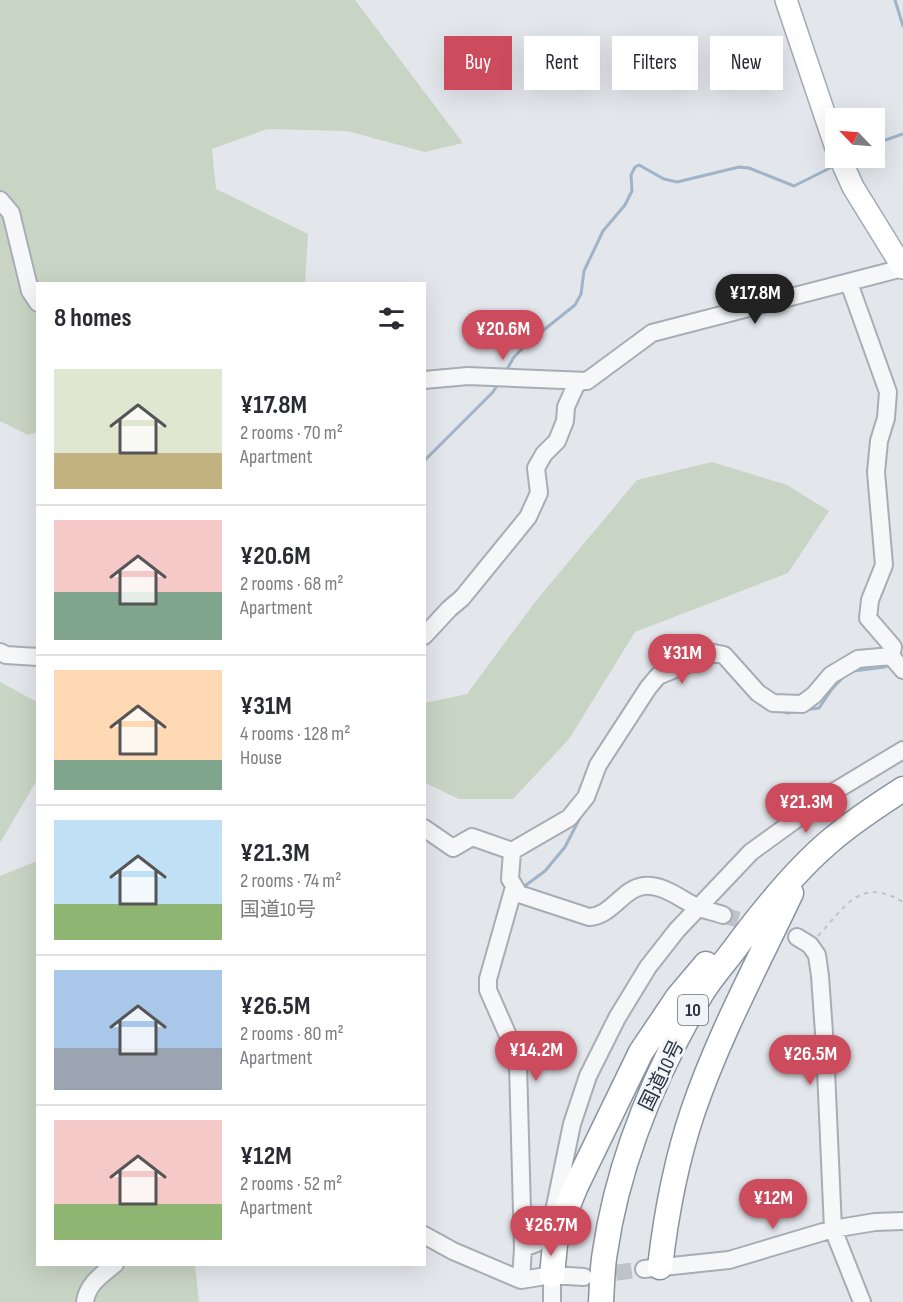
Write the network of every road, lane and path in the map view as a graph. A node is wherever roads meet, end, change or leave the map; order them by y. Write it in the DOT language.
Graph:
graph roads {
  1 [pos="786,0"];
  2 [pos="825,115"];
  3 [pos="844,168"];
  4 [pos="0,200"];
  5 [pos="903,268"];
  6 [pos="849,283"];
  7 [pos="36,300"];
  8 [pos="426,380"];
  9 [pos="580,381"];
  10 [pos="426,634"];
  11 [pos="0,652"];
  12 [pos="891,656"];
  13 [pos="36,657"];
  14 [pos="903,670"];
  15 [pos="903,750"];
  16 [pos="903,789"];
  17 [pos="426,829"];
  18 [pos="512,850"];
  19 [pos="803,867"];
  20 [pos="514,887"];
  21 [pos="781,891"];
  22 [pos="903,902"];
  23 [pos="700,908"];
  24 [pos="723,915"];
  25 [pos="803,941"];
  26 [pos="903,1221"];
  27 [pos="832,1229"];
  28 [pos="426,1236"];
  29 [pos="523,1248"];
  30 [pos="112,1266"];
  31 [pos="652,1268"];
  32 [pos="552,1275"];
  33 [pos="584,1277"];
  34 [pos="521,1280"];
  35 [pos="85,1302"];
  36 [pos="552,1302"];
  37 [pos="601,1302"];
  38 [pos="862,1302"];
  1 -- 2 [label="main road"];
  3 -- 5 [label="main road"];
  4 -- 7 [label="street"];
  5 -- 6 [label="street"];
  6 -- 9 [label="street"];
  6 -- 12 [label="street"];
  8 -- 9 [label="street"];
  9 -- 10 [label="street"];
  11 -- 13 [label="street"];
  12 -- 14 [label="street"];
  12 -- 18 [label="street"];
  15 -- 23 [label="street"];
  16 -- 19 [label="highway, 国道10号 / 10"];
  17 -- 18 [label="street"];
  18 -- 20 [label="street"];
  19 -- 21 [label="highway, 国道10号 / 10"];
  19 -- 31 [label="highway"];
  20 -- 23 [label="street"];
  20 -- 29 [label="street"];
  21 -- 32 [label="highway"];
  21 -- 37 [label="highway, 国道10号 / 10"];
  22 -- 25 [label="path"];
  23 -- 24 [label="street"];
  23 -- 29 [label="street"];
  25 -- 27 [label="street"];
  26 -- 27 [label="street"];
  27 -- 31 [label="street"];
  27 -- 38 [label="street"];
  28 -- 34 [label="street"];
  29 -- 34 [label="street"];
  30 -- 35 [label="street"];
  32 -- 33 [label="street"];
  32 -- 34 [label="street"];
  32 -- 36 [label="street"];
}
